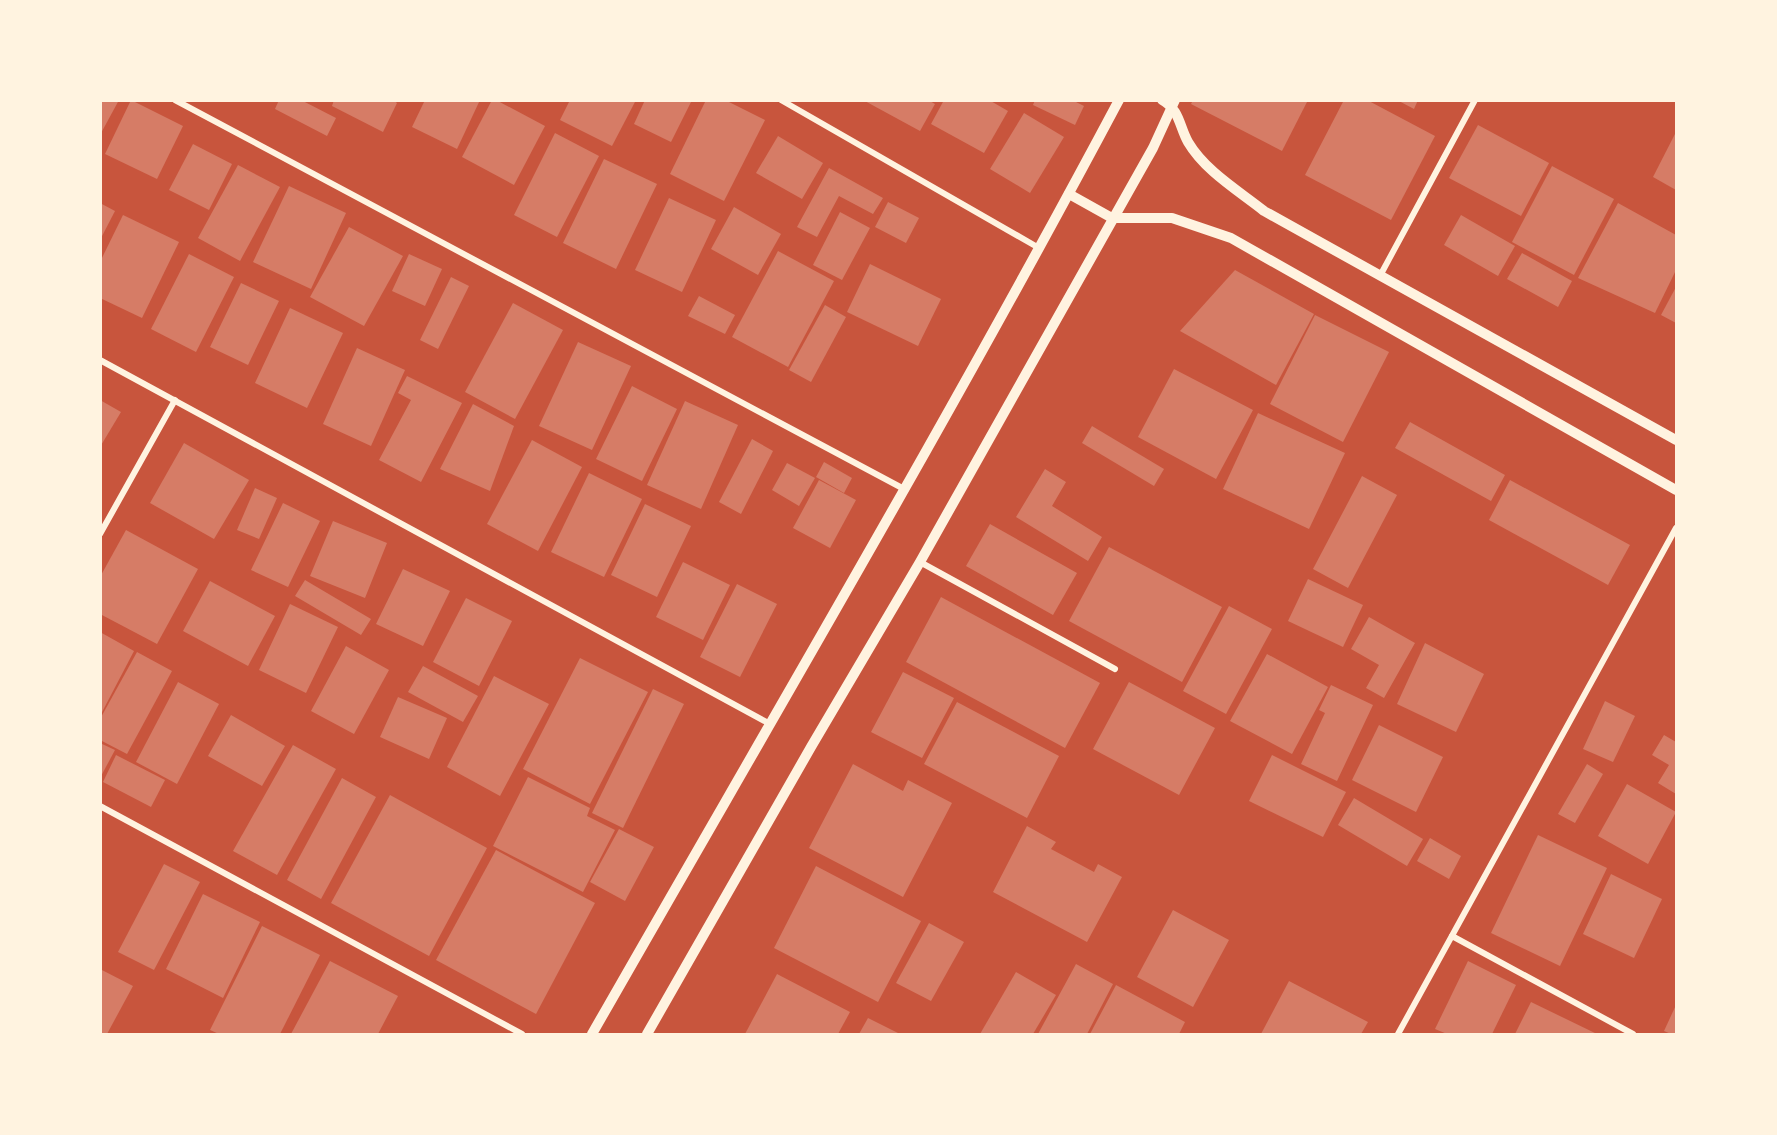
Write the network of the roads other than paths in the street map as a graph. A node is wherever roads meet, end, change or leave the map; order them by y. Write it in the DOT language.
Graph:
graph roads {
  1 [pos="175,100"];
  2 [pos="781,100"];
  3 [pos="1119,100"];
  4 [pos="1162,100"];
  5 [pos="1475,100"];
  6 [pos="1174,103"];
  7 [pos="1069,194"];
  8 [pos="1112,218"];
  9 [pos="1039,248"];
  10 [pos="1381,274"];
  11 [pos="100,360"];
  12 [pos="175,400"];
  13 [pos="1677,440"];
  14 [pos="904,489"];
  15 [pos="1677,489"];
  16 [pos="1677,528"];
  17 [pos="100,534"];
  18 [pos="920,562"];
  19 [pos="1114,669"];
  20 [pos="770,724"];
  21 [pos="100,806"];
  22 [pos="1452,936"];
  23 [pos="522,1035"];
  24 [pos="592,1035"];
  25 [pos="647,1035"];
  26 [pos="1398,1035"];
  27 [pos="1633,1035"];
  1 -- 14 [label="street"];
  2 -- 9 [label="street"];
  3 -- 7 [label="street"];
  4 -- 6 [label="street"];
  5 -- 10 [label="street"];
  6 -- 8 [label="street"];
  6 -- 10 [label="street"];
  7 -- 8 [label="street"];
  7 -- 9 [label="street"];
  8 -- 15 [label="street"];
  8 -- 18 [label="street"];
  9 -- 14 [label="street"];
  10 -- 13 [label="street"];
  11 -- 12 [label="street"];
  12 -- 17 [label="street"];
  12 -- 20 [label="street"];
  14 -- 20 [label="street"];
  16 -- 22 [label="street"];
  18 -- 19 [label="street"];
  18 -- 25 [label="street"];
  20 -- 24 [label="street"];
  21 -- 23 [label="street"];
  22 -- 26 [label="street"];
  22 -- 27 [label="street"];
}
